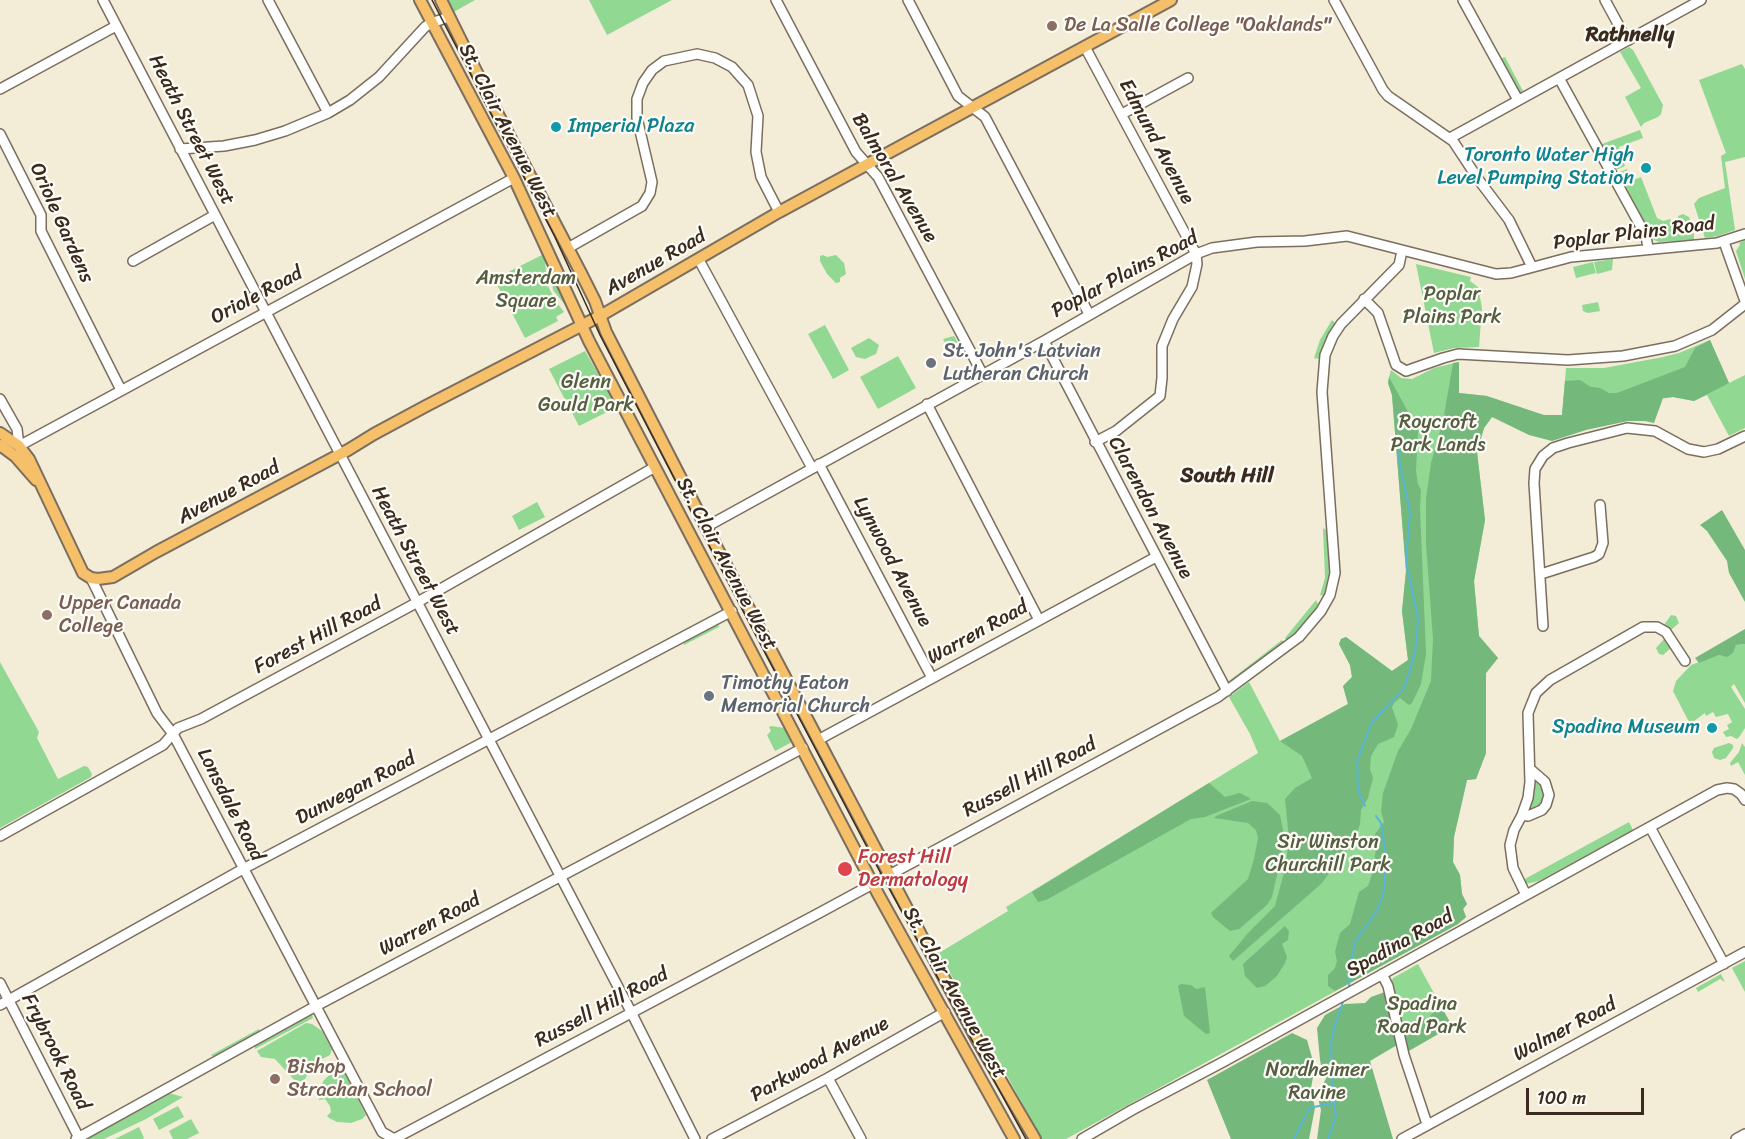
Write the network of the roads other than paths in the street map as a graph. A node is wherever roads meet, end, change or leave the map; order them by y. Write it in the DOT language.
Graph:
graph roads {
  1 [pos="103,0"];
  2 [pos="268,0"];
  3 [pos="420,0"];
  4 [pos="441,0"];
  5 [pos="776,0"];
  6 [pos="908,0"];
  7 [pos="1171,0"];
  8 [pos="1334,0"];
  9 [pos="1463,0"];
  10 [pos="1605,0"];
  11 [pos="1701,0"];
  12 [pos="449,18"];
  13 [pos="431,23"];
  14 [pos="116,26"];
  15 [pos="1629,40"];
  16 [pos="1085,46"];
  17 [pos="1188,78"];
  18 [pos="1559,78"];
  19 [pos="0,89"];
  20 [pos="1518,100"];
  21 [pos="973,108"];
  22 [pos="328,113"];
  23 [pos="1122,114"];
  24 [pos="0,134"];
  25 [pos="1450,138"];
  26 [pos="180,149"];
  27 [pos="867,165"];
  28 [pos="514,178"];
  29 [pos="779,212"];
  30 [pos="215,215"];
  31 [pos="1745,234"];
  32 [pos="1724,242"];
  33 [pos="568,248"];
  34 [pos="1648,248"];
  35 [pos="1402,251"];
  36 [pos="1196,254"];
  37 [pos="699,260"];
  38 [pos="133,261"];
  39 [pos="1532,267"];
  40 [pos="1364,299"];
  41 [pos="1745,303"];
  42 [pos="265,312"];
  43 [pos="1089,314"];
  44 [pos="600,316"];
  45 [pos="582,326"];
  46 [pos="1044,341"];
  47 [pos="982,373"];
  48 [pos="121,390"];
  49 [pos="0,399"];
  50 [pos="927,405"];
  51 [pos="0,433"];
  52 [pos="1745,436"];
  53 [pos="1095,442"];
  54 [pos="0,444"];
  55 [pos="19,446"];
  56 [pos="339,454"];
  57 [pos="815,466"];
  58 [pos="655,467"];
  59 [pos="40,485"];
  60 [pos="1600,505"];
  61 [pos="706,526"];
  62 [pos="1156,557"];
  63 [pos="1541,574"];
  64 [pos="91,578"];
  65 [pos="416,603"];
  66 [pos="732,611"];
  67 [pos="1039,620"];
  68 [pos="1543,626"];
  69 [pos="774,653"];
  70 [pos="1685,661"];
  71 [pos="757,662"];
  72 [pos="932,678"];
  73 [pos="1227,691"];
  74 [pos="173,734"];
  75 [pos="489,738"];
  76 [pos="818,740"];
  77 [pos="803,748"];
  78 [pos="1530,769"];
  79 [pos="1745,800"];
  80 [pos="1522,816"];
  81 [pos="1650,827"];
  82 [pos="0,836"];
  83 [pos="243,869"];
  84 [pos="890,875"];
  85 [pos="559,877"];
  86 [pos="873,884"];
  87 [pos="1526,895"];
  88 [pos="1745,952"];
  89 [pos="1724,964"];
  90 [pos="1382,974"];
  91 [pos="0,983"];
  92 [pos="4,1002"];
  93 [pos="316,1006"];
  94 [pos="945,1012"];
  95 [pos="631,1013"];
  96 [pos="828,1078"];
  97 [pos="1427,1124"];
  98 [pos="1745,1134"];
  99 [pos="78,1138"];
  100 [pos="394,1139"];
  101 [pos="695,1139"];
  102 [pos="712,1139"];
  103 [pos="861,1139"];
  104 [pos="1014,1139"];
  105 [pos="1035,1139"];
  106 [pos="1082,1139"];
  107 [pos="1402,1139"];
  108 [pos="1736,1139"];
  1 -- 14 [label="street, Heath Street West"];
  2 -- 22 [label="street"];
  3 -- 13 [label="main road, St. Clair Avenue West"];
  4 -- 12 [label="main road, St. Clair Avenue West"];
  5 -- 27 [label="street, Balmoral Avenue"];
  6 -- 21 [label="street"];
  7 -- 16 [label="main road, Avenue Road"];
  8 -- 25 [label="street"];
  9 -- 20 [label="street"];
  10 -- 15 [label="street"];
  11 -- 15 [label="street"];
  12 -- 13 [label="street"];
  12 -- 33 [label="main road, St. Clair Avenue West"];
  13 -- 22 [label="street"];
  13 -- 28 [label="main road, St. Clair Avenue West"];
  14 -- 19 [label="street"];
  14 -- 26 [label="street, Heath Street West"];
  15 -- 18 [label="street"];
  16 -- 21 [label="main road, Avenue Road"];
  16 -- 23 [label="street, Edmund Avenue"];
  17 -- 23 [label="street"];
  18 -- 20 [label="street"];
  18 -- 34 [label="street"];
  20 -- 25 [label="street"];
  21 -- 27 [label="main road, Avenue Road"];
  21 -- 43 [label="street"];
  22 -- 26 [label="street"];
  23 -- 36 [label="street, Edmund Avenue"];
  24 -- 48 [label="street, Oriole Gardens"];
  25 -- 39 [label="street"];
  26 -- 30 [label="street, Heath Street West"];
  27 -- 29 [label="main road, Avenue Road"];
  27 -- 47 [label="street, Balmoral Avenue"];
  28 -- 42 [label="street, Oriole Road"];
  28 -- 45 [label="main road, St. Clair Avenue West"];
  29 -- 33 [label="street"];
  29 -- 37 [label="main road, Avenue Road"];
  30 -- 38 [label="street"];
  30 -- 42 [label="street, Heath Street West"];
  31 -- 32 [label="street, Poplar Plains Road"];
  32 -- 34 [label="street, Poplar Plains Road"];
  32 -- 41 [label="street"];
  33 -- 44 [label="main road, St. Clair Avenue West"];
  34 -- 39 [label="street, Poplar Plains Road"];
  35 -- 36 [label="street, Poplar Plains Road"];
  35 -- 39 [label="street, Poplar Plains Road"];
  35 -- 40 [label="street, Russell Hill Road"];
  36 -- 43 [label="street, Poplar Plains Road"];
  36 -- 53 [label="street"];
  37 -- 44 [label="main road, Avenue Road"];
  37 -- 57 [label="street, Lynwood Avenue"];
  40 -- 41 [label="street"];
  40 -- 73 [label="street, Russell Hill Road"];
  42 -- 48 [label="street, Oriole Road"];
  42 -- 56 [label="street, Heath Street West"];
  43 -- 46 [label="street, Poplar Plains Road"];
  44 -- 45 [label="main road, Avenue Road"];
  44 -- 61 [label="main road, St. Clair Avenue West"];
  45 -- 56 [label="main road, Avenue Road"];
  45 -- 58 [label="main road, St. Clair Avenue West"];
  46 -- 47 [label="street, Poplar Plains Road"];
  46 -- 53 [label="street, Clarendon Avenue"];
  47 -- 50 [label="street, Poplar Plains Road"];
  48 -- 55 [label="street, Oriole Road"];
  49 -- 55 [label="street"];
  50 -- 57 [label="street, Poplar Plains Road"];
  50 -- 67 [label="street"];
  51 -- 55 [label="main road"];
  52 -- 63 [label="street"];
  53 -- 62 [label="street, Clarendon Avenue"];
  54 -- 55 [label="main road"];
  54 -- 59 [label="main road"];
  55 -- 59 [label="main road"];
  56 -- 64 [label="main road, Avenue Road"];
  56 -- 65 [label="street, Heath Street West"];
  57 -- 61 [label="street, Poplar Plains Road"];
  57 -- 72 [label="street, Lynwood Avenue"];
  58 -- 65 [label="street, Forest Hill Road"];
  58 -- 66 [label="main road, St. Clair Avenue West"];
  59 -- 64 [label="main road, Lonsdale Road"];
  60 -- 63 [label="street"];
  61 -- 69 [label="main road, St. Clair Avenue West"];
  62 -- 67 [label="street, Warren Road"];
  62 -- 73 [label="street, Clarendon Avenue"];
  63 -- 68 [label="street"];
  64 -- 74 [label="street, Lonsdale Road"];
  65 -- 74 [label="street, Forest Hill Road"];
  65 -- 75 [label="street, Heath Street West"];
  66 -- 71 [label="main road, St. Clair Avenue West"];
  66 -- 75 [label="street, Dunvegan Road"];
  67 -- 72 [label="street, Warren Road"];
  69 -- 71 [label="main road"];
  69 -- 76 [label="main road, St. Clair Avenue West"];
  70 -- 78 [label="street"];
  71 -- 77 [label="main road, St. Clair Avenue West"];
  72 -- 76 [label="street, Warren Road"];
  73 -- 84 [label="street, Russell Hill Road"];
  74 -- 82 [label="street, Forest Hill Road"];
  74 -- 83 [label="street, Lonsdale Road"];
  75 -- 83 [label="street, Dunvegan Road"];
  75 -- 85 [label="street, Heath Street West"];
  76 -- 84 [label="main road, St. Clair Avenue West"];
  77 -- 85 [label="street, Warren Road"];
  77 -- 86 [label="main road, St. Clair Avenue West"];
  78 -- 80 [label="street"];
  78 -- 80 [label="street"];
  79 -- 81 [label="street, Spadina Road"];
  80 -- 87 [label="street"];
  81 -- 87 [label="street, Spadina Road"];
  81 -- 89 [label="street"];
  83 -- 92 [label="street, Dunvegan Road"];
  83 -- 93 [label="street, Lonsdale Road"];
  84 -- 86 [label="street, Russell Hill Road"];
  84 -- 105 [label="main road, St. Clair Avenue West"];
  85 -- 93 [label="street, Warren Road"];
  85 -- 95 [label="street, Heath Street West"];
  86 -- 94 [label="main road, St. Clair Avenue West"];
  86 -- 95 [label="street, Russell Hill Road"];
  87 -- 90 [label="street, Spadina Road"];
  88 -- 89 [label="street, Walmer Road"];
  89 -- 97 [label="street, Walmer Road"];
  90 -- 97 [label="street"];
  90 -- 106 [label="street, Spadina Road"];
  91 -- 92 [label="street, Frybrook Road"];
  92 -- 99 [label="street, Frybrook Road"];
  93 -- 99 [label="street, Warren Road"];
  93 -- 100 [label="street, Lonsdale Road"];
  94 -- 96 [label="street, Parkwood Avenue"];
  94 -- 104 [label="main road, St. Clair Avenue West"];
  95 -- 100 [label="street, Russell Hill Road"];
  95 -- 101 [label="street, Heath Street West"];
  96 -- 102 [label="street, Parkwood Avenue"];
  96 -- 103 [label="street"];
  97 -- 107 [label="street, Walmer Road"];
  98 -- 108 [label="street"];
}
